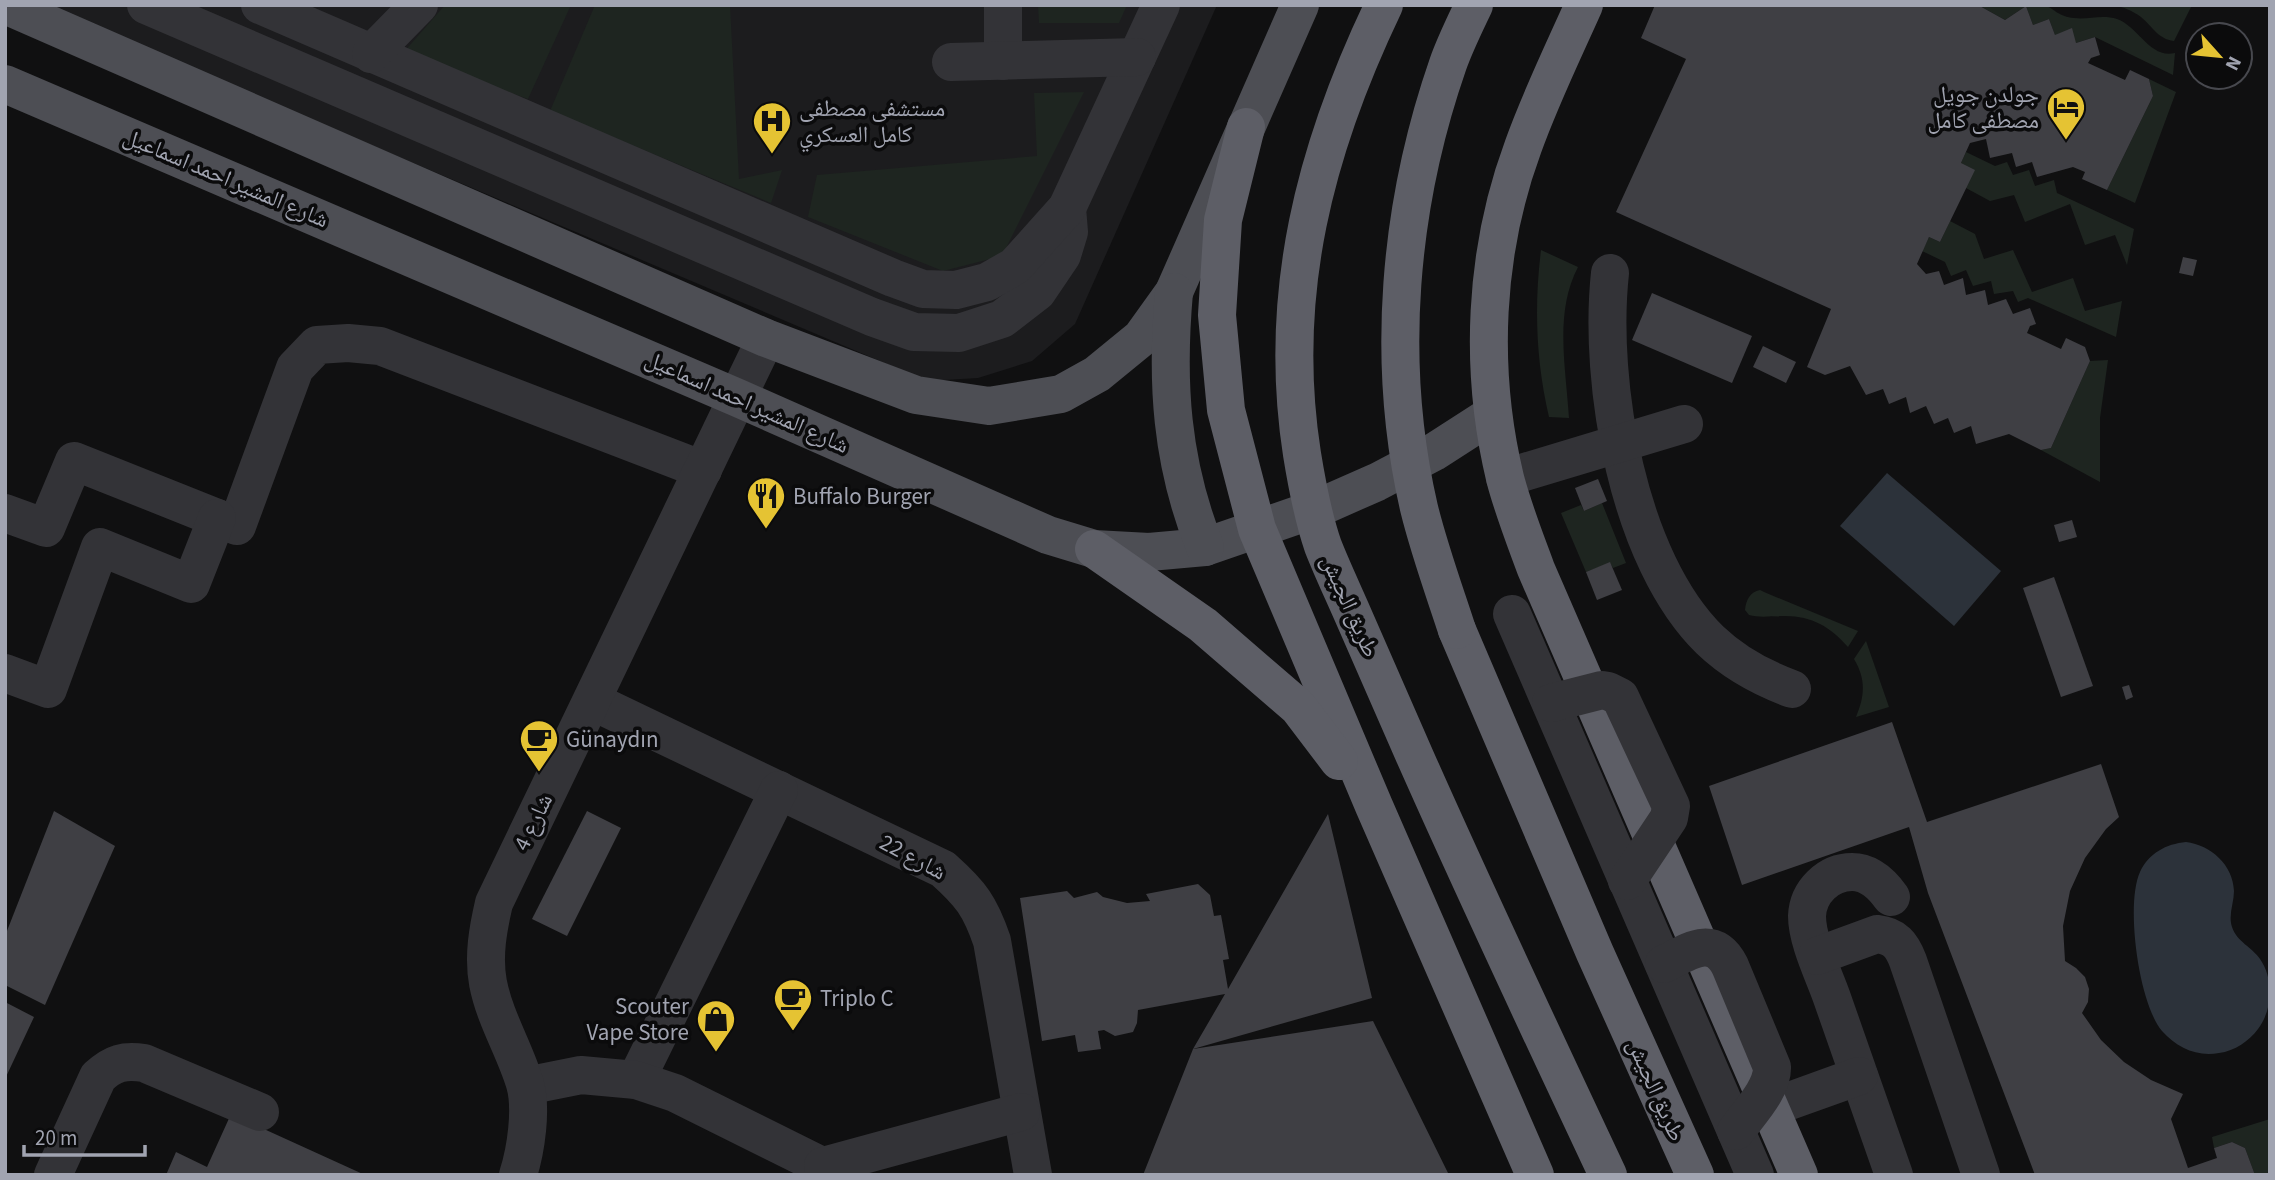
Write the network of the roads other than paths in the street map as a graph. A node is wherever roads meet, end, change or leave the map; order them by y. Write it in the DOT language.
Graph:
graph roads {
  1 [pos="5,5"];
  2 [pos="146,5"];
  3 [pos="260,5"];
  4 [pos="419,5"];
  5 [pos="1003,5"];
  6 [pos="1161,5"];
  7 [pos="1300,5"];
  8 [pos="1384,5"];
  9 [pos="1474,5"];
  10 [pos="1584,5"];
  11 [pos="371,54"];
  12 [pos="1137,57"];
  13 [pos="1003,61"];
  14 [pos="951,62"];
  15 [pos="5,84"];
  16 [pos="1246,127"];
  17 [pos="1067,208"];
  18 [pos="1611,273"];
  19 [pos="1174,292"];
  20 [pos="766,338"];
  21 [pos="738,398"];
  22 [pos="1493,414"];
  23 [pos="1684,424"];
  24 [pos="1620,441"];
  25 [pos="703,470"];
  26 [pos="1505,478"];
  27 [pos="5,513"];
  28 [pos="217,518"];
  29 [pos="1257,529"];
  30 [pos="1205,547"];
  31 [pos="1094,549"];
  32 [pos="1512,614"];
  33 [pos="5,673"];
  34 [pos="1792,689"];
  35 [pos="592,701"];
  36 [pos="1551,703"];
  37 [pos="779,790"];
  38 [pos="1374,806"];
  39 [pos="1627,881"];
  40 [pos="1891,897"];
  41 [pos="1817,956"];
  42 [pos="1664,964"];
  43 [pos="1859,1076"];
  44 [pos="636,1080"];
  45 [pos="526,1086"];
  46 [pos="1770,1108"];
  47 [pos="260,1112"];
  48 [pos="1021,1112"];
  49 [pos="1736,1131"];
  50 [pos="832,1170"];
  51 [pos="53,1175"];
  52 [pos="518,1175"];
  53 [pos="1033,1175"];
  54 [pos="1535,1175"];
  55 [pos="1608,1175"];
  56 [pos="1695,1175"];
  57 [pos="1755,1175"];
  58 [pos="1799,1175"];
  59 [pos="1894,1175"];
  60 [pos="1981,1175"];
  1 -- 20 [label="main road"];
  2 -- 17 [label="street"];
  3 -- 11 [label="street"];
  4 -- 11 [label="street"];
  5 -- 13 [label="street"];
  6 -- 12 [label="street"];
  7 -- 16 [label="main road"];
  8 -- 55 [label="highway, طريق الجيش, bridge"];
  9 -- 56 [label="highway, طريق الجيش, bridge"];
  10 -- 22 [label="highway"];
  11 -- 17 [label="street"];
  12 -- 13 [label="street"];
  12 -- 17 [label="street"];
  13 -- 14 [label="street"];
  15 -- 21 [label="main road, شارع المشير احمد اسماعيل"];
  16 -- 19 [label="main road"];
  16 -- 29 [label="highway"];
  18 -- 24 [label="street"];
  19 -- 20 [label="main road"];
  19 -- 30 [label="main road"];
  20 -- 21 [label="street, شارع 4"];
  21 -- 25 [label="street, شارع 4"];
  21 -- 31 [label="main road, شارع المشير احمد اسماعيل"];
  22 -- 26 [label="highway"];
  22 -- 29 [label="main road, شارع المشير احمد اسماعيل"];
  23 -- 24 [label="street"];
  24 -- 26 [label="street"];
  24 -- 34 [label="street"];
  25 -- 28 [label="street"];
  25 -- 35 [label="street, شارع 4"];
  26 -- 46 [label="highway"];
  27 -- 28 [label="street"];
  28 -- 33 [label="street"];
  29 -- 30 [label="main road, شارع المشير احمد اسماعيل"];
  29 -- 38 [label="highway"];
  30 -- 31 [label="main road, شارع المشير احمد اسماعيل"];
  31 -- 38 [label="highway"];
  32 -- 36 [label="street"];
  35 -- 37 [label="street, شارع 22"];
  35 -- 45 [label="street, شارع 4"];
  36 -- 39 [label="street"];
  36 -- 39 [label="street, bridge"];
  37 -- 44 [label="street"];
  37 -- 48 [label="street, شارع 22"];
  38 -- 54 [label="highway"];
  39 -- 42 [label="street"];
  40 -- 41 [label="street"];
  41 -- 43 [label="street"];
  41 -- 60 [label="street"];
  42 -- 49 [label="street"];
  42 -- 49 [label="street, bridge"];
  43 -- 46 [label="street"];
  43 -- 59 [label="street"];
  44 -- 45 [label="street"];
  44 -- 50 [label="street"];
  45 -- 52 [label="street, شارع 4"];
  46 -- 58 [label="highway"];
  47 -- 51 [label="street"];
  48 -- 50 [label="street"];
  48 -- 53 [label="street, شارع 22"];
  49 -- 57 [label="street"];
}
